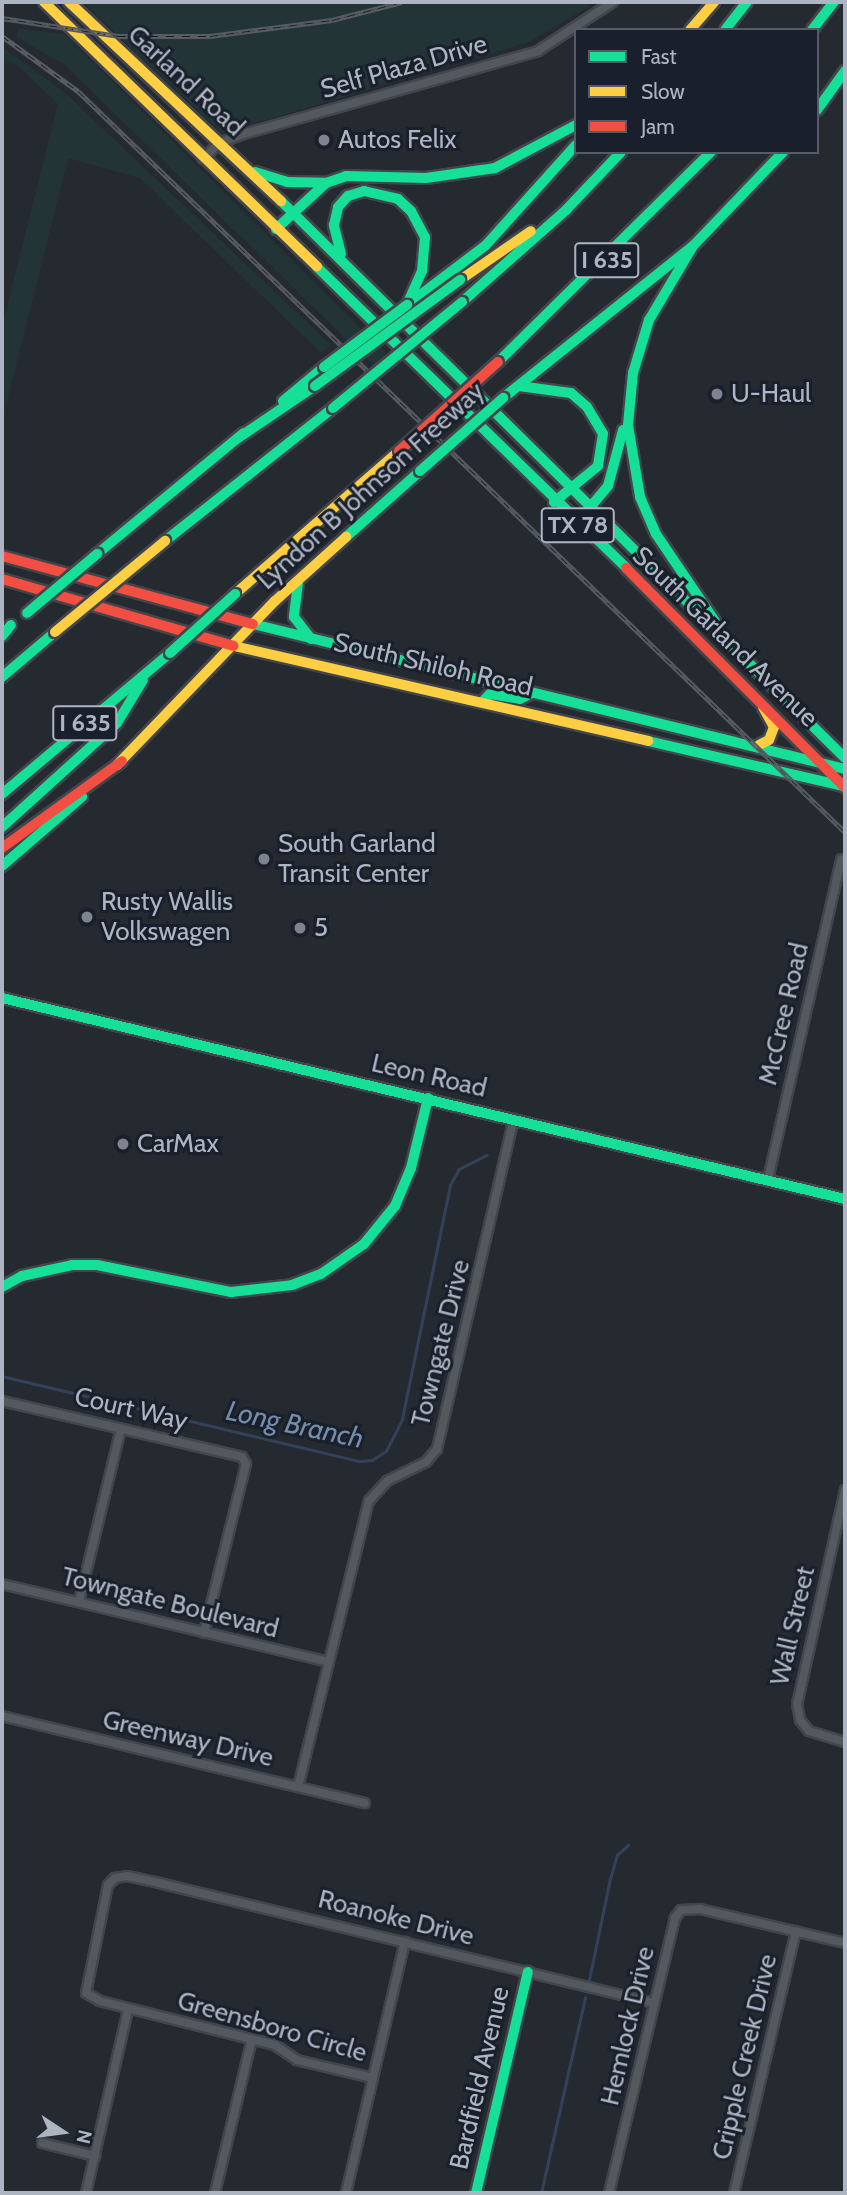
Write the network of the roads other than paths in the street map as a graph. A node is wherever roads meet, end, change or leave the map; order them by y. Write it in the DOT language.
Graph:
graph roads {
  1 [pos="44,2"];
  2 [pos="69,2"];
  3 [pos="613,2"];
  4 [pos="714,2"];
  5 [pos="747,2"];
  6 [pos="834,2"];
  7 [pos="692,28"];
  8 [pos="727,28"];
  9 [pos="814,28"];
  10 [pos="845,71"];
  11 [pos="819,107"];
  12 [pos="574,126"];
  13 [pos="219,143"];
  14 [pos="574,147"];
  15 [pos="619,154"];
  16 [pos="709,154"];
  17 [pos="781,154"];
  18 [pos="207,163"];
  19 [pos="243,165"];
  20 [pos="326,183"];
  21 [pos="578,198"];
  22 [pos="293,211"];
  23 [pos="276,229"];
  24 [pos="692,246"];
  25 [pos="344,261"];
  26 [pos="407,304"];
  27 [pos="519,386"];
  28 [pos="629,398"];
  29 [pos="238,438"];
  30 [pos="553,468"];
  31 [pos="582,478"];
  32 [pos="572,487"];
  33 [pos="554,502"];
  34 [pos="593,506"];
  35 [pos="576,524"];
  36 [pos="2,555"];
  37 [pos="16,560"];
  38 [pos="300,579"];
  39 [pos="7,580"];
  40 [pos="251,625"];
  41 [pos="2,635"];
  42 [pos="313,641"];
  43 [pos="231,645"];
  44 [pos="370,656"];
  45 [pos="744,657"];
  46 [pos="151,668"];
  47 [pos="366,673"];
  48 [pos="2,677"];
  49 [pos="532,693"];
  50 [pos="484,700"];
  51 [pos="762,700"];
  52 [pos="825,738"];
  53 [pos="759,746"];
  54 [pos="845,748"];
  55 [pos="845,758"];
  56 [pos="122,761"];
  57 [pos="817,761"];
  58 [pos="845,769"];
  59 [pos="844,787"];
  60 [pos="2,794"];
  61 [pos="2,827"];
  62 [pos="2,848"];
  63 [pos="841,859"];
  64 [pos="2,866"];
  65 [pos="2,998"];
  66 [pos="428,1098"];
  67 [pos="514,1119"];
  68 [pos="768,1179"];
  69 [pos="845,1199"];
  70 [pos="2,1287"];
  71 [pos="2,1401"];
  72 [pos="121,1429"];
  73 [pos="845,1490"];
  74 [pos="2,1584"];
  75 [pos="79,1602"];
  76 [pos="204,1633"];
  77 [pos="329,1662"];
  78 [pos="2,1716"];
  79 [pos="845,1742"];
  80 [pos="298,1787"];
  81 [pos="365,1803"];
  82 [pos="127,1876"];
  83 [pos="796,1931"];
  84 [pos="405,1942"];
  85 [pos="845,1943"];
  86 [pos="528,1972"];
  87 [pos="654,2003"];
  88 [pos="128,2009"];
  89 [pos="252,2039"];
  90 [pos="373,2078"];
  91 [pos="42,2143"];
  92 [pos="95,2156"];
  93 [pos="86,2193"];
  94 [pos="215,2193"];
  95 [pos="346,2193"];
  96 [pos="476,2193"];
  97 [pos="609,2193"];
  98 [pos="734,2193"];
  1 -- 18 [label="main road, Garland Road / TX 78"];
  2 -- 13 [label="main road, Garland Road / TX 78"];
  3 -- 13 [label="street, Self Plaza Drive"];
  4 -- 7 [label="main road"];
  5 -- 8 [label="main road"];
  6 -- 9 [label="main road"];
  10 -- 11 [label="main road"];
  12 -- 20 [label="main road"];
  13 -- 18 [label="street, Self Plaza Drive"];
  13 -- 19 [label="main road, Garland Road / TX 78"];
  14 -- 26 [label="main road"];
  15 -- 21 [label="main road, I 635"];
  16 -- 46 [label="main road, Lyndon B Johnson Freeway / I 635, bridge"];
  17 -- 24 [label="main road, Lyndon B Johnson Freeway"];
  18 -- 23 [label="main road, South Garland Avenue / TX 78"];
  19 -- 20 [label="main road"];
  19 -- 22 [label="main road, South Garland Avenue / TX 78"];
  20 -- 22 [label="main road"];
  21 -- 29 [label="main road, bridge"];
  21 -- 48 [label="main road, I 635, bridge"];
  22 -- 23 [label="main road"];
  22 -- 25 [label="main road, South Garland Avenue / TX 78"];
  23 -- 33 [label="main road, South Garland Avenue / TX 78"];
  24 -- 27 [label="main road, Lyndon B Johnson Freeway"];
  24 -- 28 [label="main road"];
  25 -- 26 [label="main road"];
  25 -- 30 [label="main road, South Garland Avenue / TX 78"];
  26 -- 29 [label="main road, bridge"];
  27 -- 31 [label="main road"];
  27 -- 38 [label="main road, Lyndon B Johnson Freeway, bridge"];
  28 -- 34 [label="main road"];
  28 -- 45 [label="main road"];
  29 -- 41 [label="main road, bridge"];
  30 -- 31 [label="main road"];
  30 -- 32 [label="main road, South Garland Avenue / TX 78"];
  31 -- 32 [label="main road"];
  32 -- 33 [label="main road"];
  32 -- 34 [label="main road, South Garland Avenue / TX 78"];
  33 -- 35 [label="main road, South Garland Avenue / TX 78"];
  34 -- 35 [label="main road"];
  34 -- 45 [label="main road, South Garland Avenue / TX 78"];
  35 -- 51 [label="main road, South Garland Avenue / TX 78"];
  36 -- 37 [label="main road, South Shiloh Road"];
  37 -- 39 [label="main road"];
  37 -- 40 [label="main road, South Shiloh Road"];
  38 -- 40 [label="main road, Lyndon B Johnson Freeway"];
  38 -- 42 [label="main road"];
  39 -- 43 [label="main road, South Shiloh Road"];
  40 -- 42 [label="main road, South Shiloh Road"];
  40 -- 43 [label="main road, Lyndon B Johnson Freeway"];
  42 -- 44 [label="main road, South Shiloh Road"];
  43 -- 47 [label="main road, South Shiloh Road"];
  43 -- 56 [label="main road, Lyndon B Johnson Freeway"];
  44 -- 47 [label="main road"];
  44 -- 49 [label="main road, South Shiloh Road"];
  45 -- 52 [label="main road, South Garland Avenue / TX 78"];
  46 -- 60 [label="main road, Lyndon B Johnson Freeway / I 635"];
  46 -- 61 [label="main road"];
  47 -- 50 [label="main road, South Shiloh Road"];
  49 -- 50 [label="main road"];
  49 -- 53 [label="main road, South Shiloh Road"];
  50 -- 59 [label="main road, South Shiloh Road"];
  51 -- 53 [label="main road"];
  51 -- 57 [label="main road, South Garland Avenue / TX 78"];
  52 -- 54 [label="main road"];
  52 -- 55 [label="main road, South Garland Avenue / TX 78"];
  53 -- 57 [label="main road, South Shiloh Road"];
  56 -- 62 [label="main road"];
  56 -- 64 [label="main road, Lyndon B Johnson Freeway"];
  57 -- 58 [label="main road, South Shiloh Road"];
  57 -- 59 [label="main road, South Garland Avenue / TX 78"];
  63 -- 68 [label="street, McCree Road"];
  65 -- 66 [label="main road, Leon Road"];
  66 -- 67 [label="main road, Leon Road"];
  66 -- 70 [label="main road"];
  67 -- 68 [label="main road, Leon Road"];
  67 -- 77 [label="street, Towngate Drive"];
  68 -- 69 [label="main road, Leon Road"];
  71 -- 72 [label="street, Court Way"];
  72 -- 75 [label="street"];
  72 -- 76 [label="street, Court Way"];
  73 -- 79 [label="street, Wall Street"];
  74 -- 75 [label="street, Towngate Boulevard"];
  75 -- 76 [label="street, Towngate Boulevard"];
  76 -- 77 [label="street, Towngate Boulevard"];
  77 -- 80 [label="street, Towngate Drive"];
  78 -- 80 [label="street, Greenway Drive"];
  80 -- 81 [label="street, Greenway Drive"];
  82 -- 84 [label="street, Roanoke Drive"];
  82 -- 88 [label="street, Greensboro Circle"];
  83 -- 85 [label="street"];
  83 -- 87 [label="street, Hemlock Drive"];
  83 -- 98 [label="street, Cripple Creek Drive"];
  84 -- 86 [label="street, Roanoke Drive"];
  84 -- 90 [label="street"];
  86 -- 87 [label="street, Roanoke Drive"];
  86 -- 96 [label="main road, Bardfield Avenue"];
  87 -- 97 [label="street, Hemlock Drive"];
  88 -- 89 [label="street, Greensboro Circle"];
  88 -- 92 [label="street"];
  89 -- 90 [label="street, Greensboro Circle"];
  89 -- 94 [label="street"];
  90 -- 95 [label="street"];
  91 -- 92 [label="street"];
  92 -- 93 [label="street"];
}
